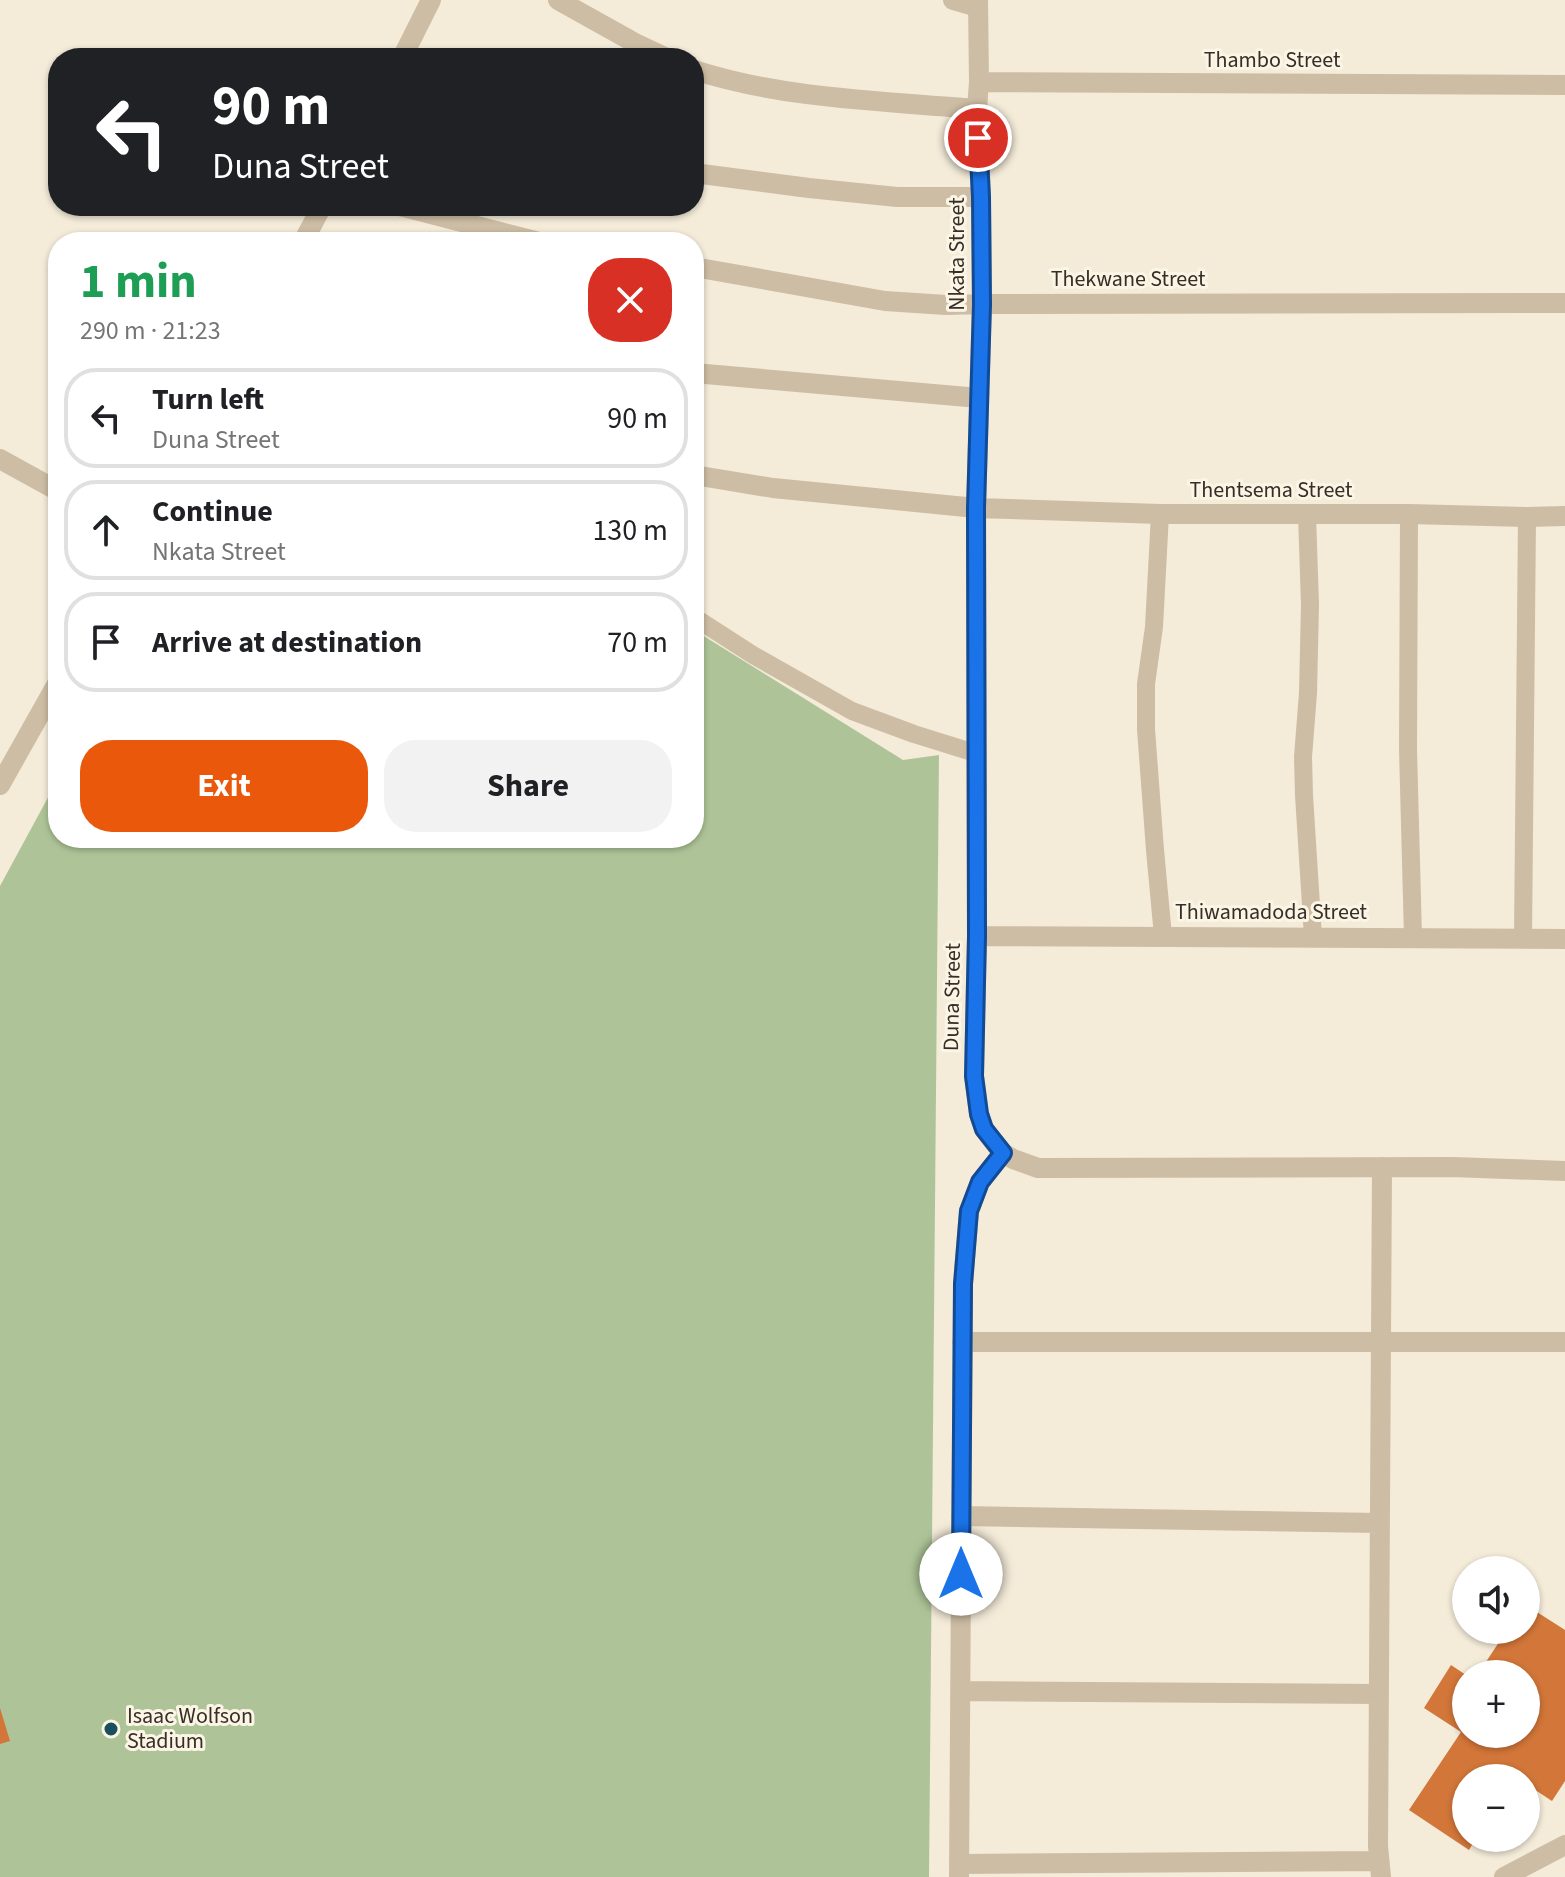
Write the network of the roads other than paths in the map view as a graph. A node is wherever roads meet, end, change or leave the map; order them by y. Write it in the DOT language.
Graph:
graph roads {
  1 [pos="431,0"];
  2 [pos="558,0"];
  3 [pos="953,0"];
  4 [pos="978,4"];
  5 [pos="407,48"];
  6 [pos="646,48"];
  7 [pos="704,73"];
  8 [pos="979,82"];
  9 [pos="1565,85"];
  10 [pos="977,109"];
  11 [pos="704,174"];
  12 [pos="981,197"];
  13 [pos="439,216"];
  14 [pos="500,232"];
  15 [pos="704,269"];
  16 [pos="1565,303"];
  17 [pos="982,304"];
  18 [pos="704,374"];
  19 [pos="979,398"];
  20 [pos="0,459"];
  21 [pos="704,477"];
  22 [pos="48,485"];
  23 [pos="976,508"];
  24 [pos="1160,514"];
  25 [pos="1307,514"];
  26 [pos="1409,514"];
  27 [pos="1565,516"];
  28 [pos="1527,517"];
  29 [pos="704,623"];
  30 [pos="48,700"];
  31 [pos="975,753"];
  32 [pos="0,785"];
  33 [pos="977,936"];
  34 [pos="1163,936"];
  35 [pos="1313,937"];
  36 [pos="1413,937"];
  37 [pos="1523,939"];
  38 [pos="1565,939"];
  39 [pos="1003,1153"];
  40 [pos="1382,1167"];
  41 [pos="1565,1171"];
  42 [pos="962,1342"];
  43 [pos="1565,1342"];
  44 [pos="1381,1343"];
  45 [pos="961,1516"];
  46 [pos="1380,1523"];
  47 [pos="960,1691"];
  48 [pos="1379,1694"];
  49 [pos="1565,1845"];
  50 [pos="1380,1869"];
  51 [pos="959,1871"];
  52 [pos="1504,1877"];
  1 -- 5 [label="street"];
  2 -- 6 [label="street"];
  3 -- 4 [label="street"];
  4 -- 8 [label="street, Nkata Street"];
  7 -- 10 [label="street"];
  8 -- 9 [label="street, Thambo Street"];
  8 -- 10 [label="street, Nkata Street"];
  10 -- 12 [label="street, Nkata Street"];
  11 -- 12 [label="street"];
  12 -- 17 [label="street, Nkata Street"];
  13 -- 14 [label="street"];
  15 -- 17 [label="street, Thekwane Street"];
  16 -- 17 [label="street, Thekwane Street"];
  17 -- 19 [label="street, Nkata Street"];
  18 -- 19 [label="street"];
  19 -- 23 [label="street, Nkata Street"];
  20 -- 22 [label="street"];
  21 -- 23 [label="street, Thentsema Street"];
  23 -- 24 [label="street, Thentsema Street"];
  23 -- 31 [label="street, Duna Street"];
  24 -- 25 [label="street, Thentsema Street"];
  24 -- 34 [label="lane"];
  25 -- 26 [label="street, Thentsema Street"];
  25 -- 35 [label="lane"];
  26 -- 28 [label="street, Thentsema Street"];
  26 -- 36 [label="lane"];
  27 -- 28 [label="street, Thentsema Street"];
  28 -- 37 [label="lane"];
  29 -- 31 [label="lane"];
  30 -- 32 [label="street"];
  31 -- 33 [label="street, Duna Street"];
  33 -- 34 [label="street, Thiwamadoda Street"];
  33 -- 39 [label="street, Duna Street"];
  34 -- 35 [label="street, Thiwamadoda Street"];
  35 -- 36 [label="street, Thiwamadoda Street"];
  36 -- 37 [label="street, Thiwamadoda Street"];
  37 -- 38 [label="street, Thiwamadoda Street"];
  39 -- 40 [label="street"];
  39 -- 42 [label="street"];
  40 -- 41 [label="street"];
  40 -- 44 [label="street"];
  42 -- 44 [label="street"];
  42 -- 45 [label="street"];
  43 -- 44 [label="street"];
  44 -- 46 [label="street"];
  45 -- 46 [label="street"];
  45 -- 47 [label="street"];
  46 -- 48 [label="street"];
  47 -- 48 [label="street"];
  47 -- 51 [label="street"];
  48 -- 50 [label="street"];
  49 -- 52 [label="street"];
  50 -- 51 [label="street"];
}
